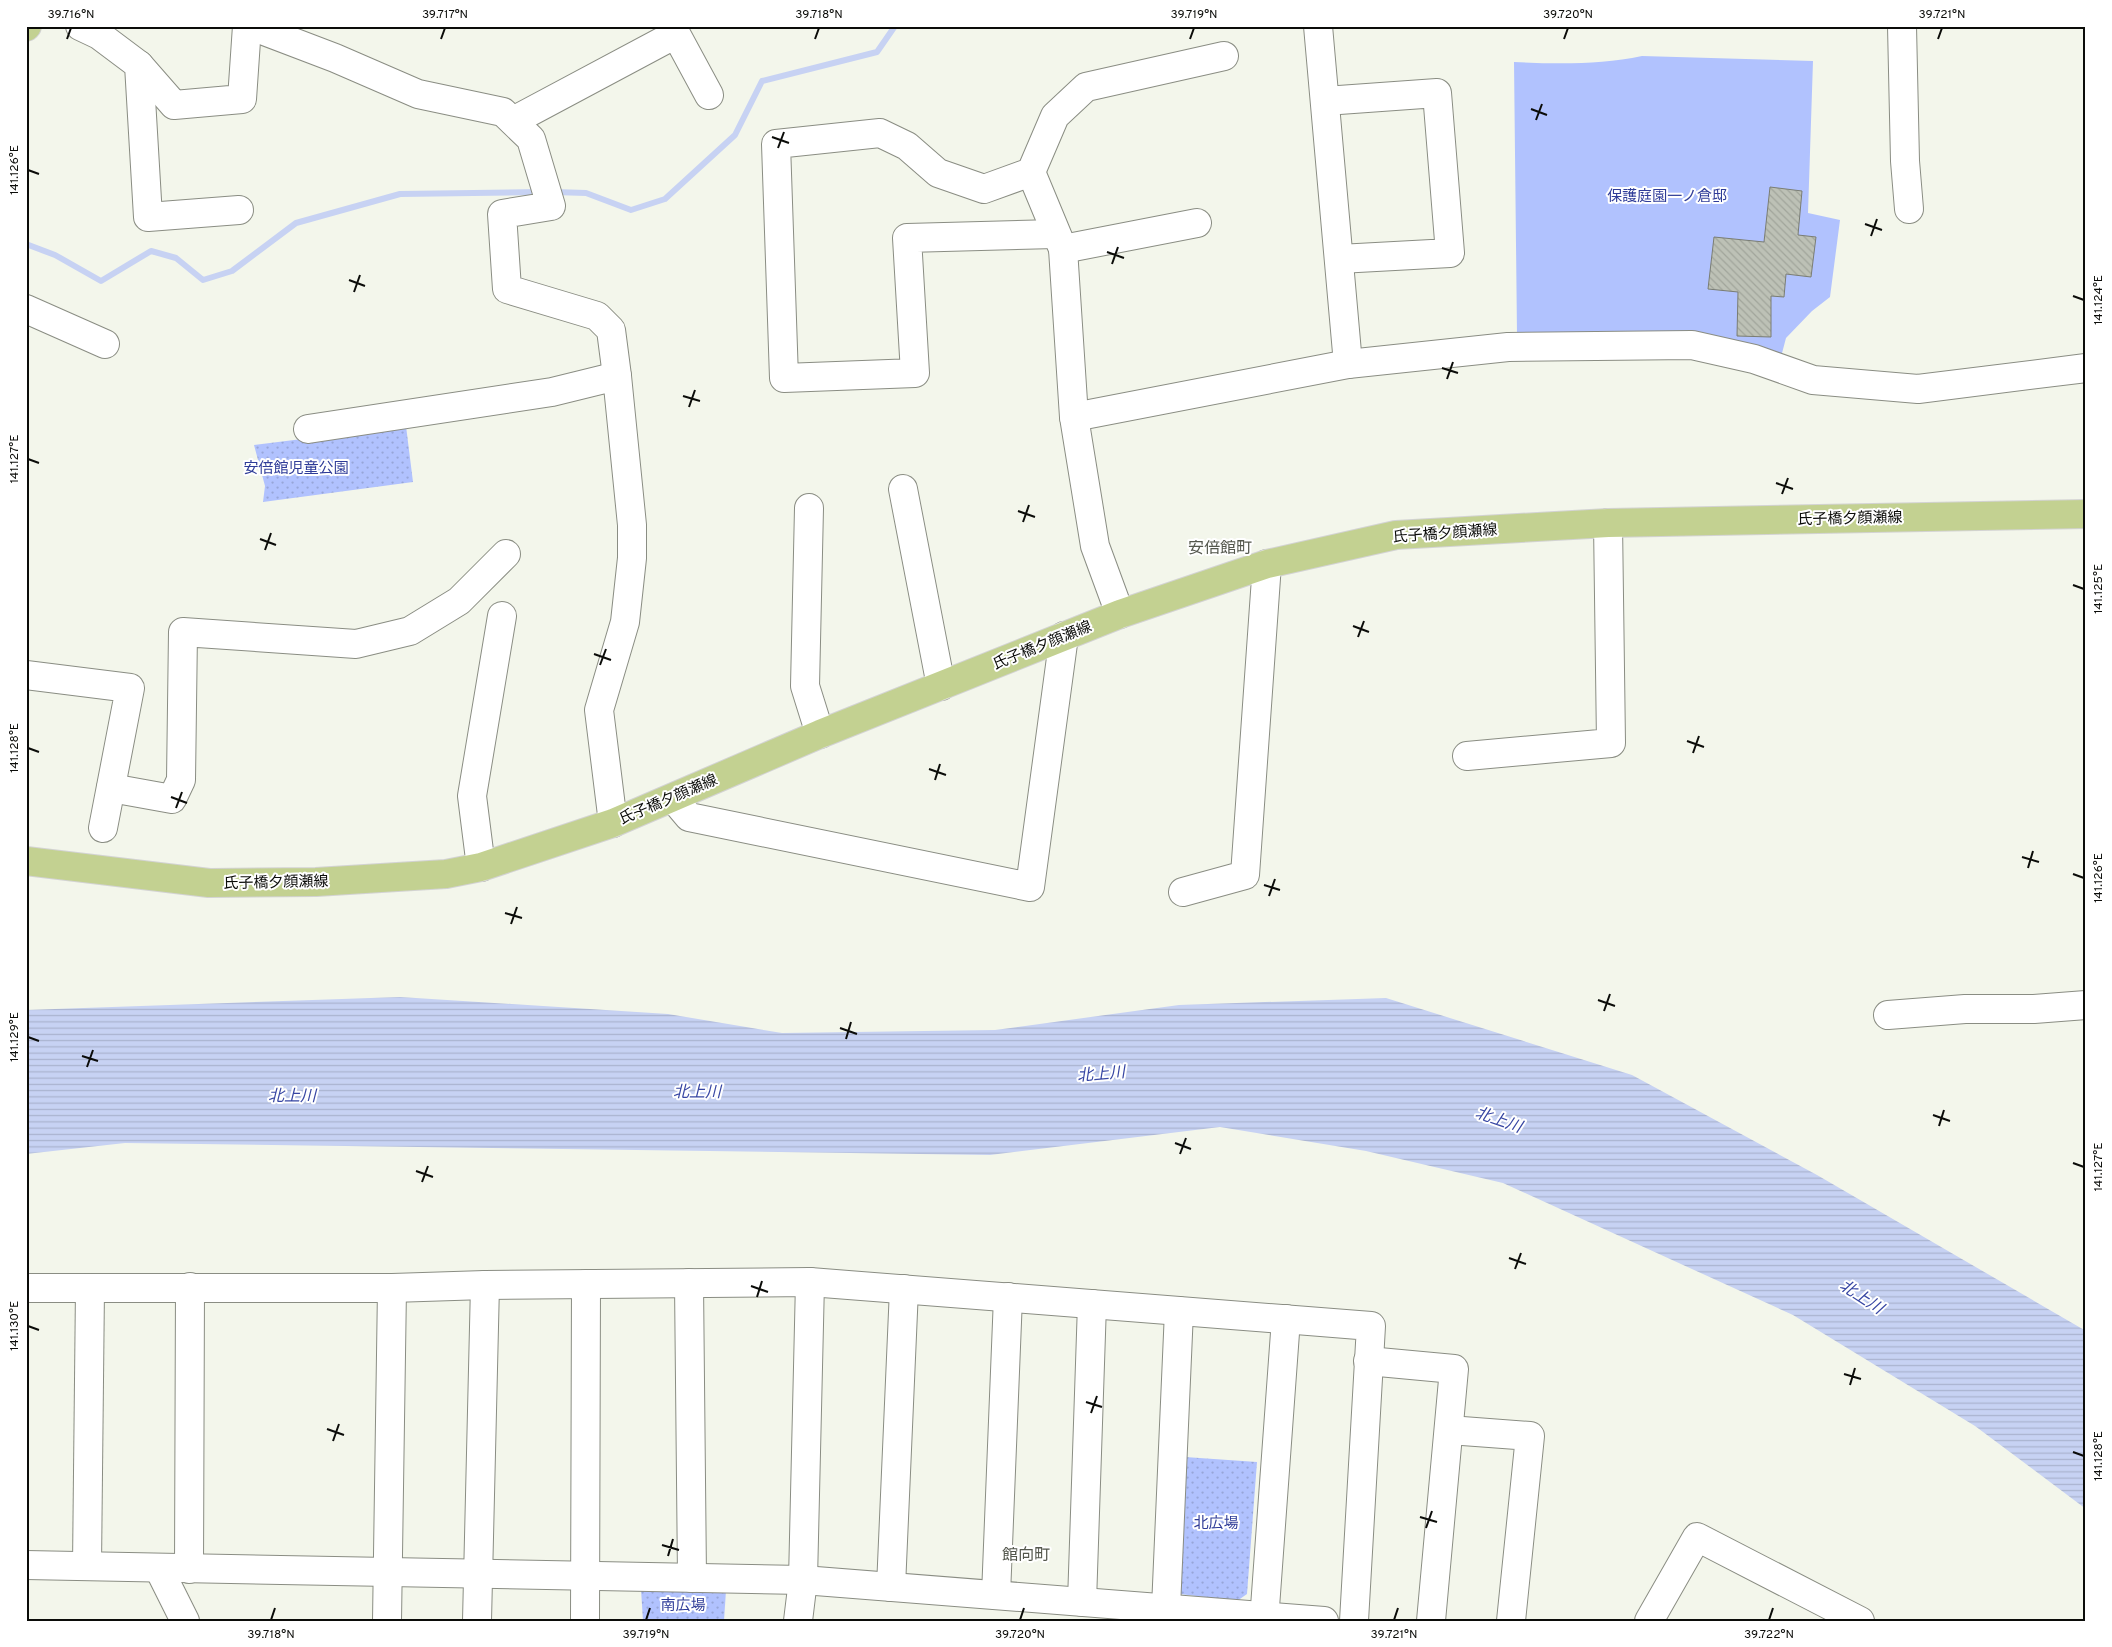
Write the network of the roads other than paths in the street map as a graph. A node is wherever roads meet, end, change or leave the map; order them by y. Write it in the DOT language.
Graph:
graph roads {
  1 [pos="80,26"];
  2 [pos="249,26"];
  3 [pos="1318,26"];
  4 [pos="1902,26"];
  5 [pos="1224,56"];
  6 [pos="139,65"];
  7 [pos="709,95"];
  8 [pos="1325,101"];
  9 [pos="513,121"];
  10 [pos="1031,172"];
  11 [pos="1909,209"];
  12 [pos="239,210"];
  13 [pos="1197,224"];
  14 [pos="1059,241"];
  15 [pos="1339,259"];
  16 [pos="26,310"];
  17 [pos="105,344"];
  18 [pos="1348,364"];
  19 [pos="2086,368"];
  20 [pos="617,376"];
  21 [pos="1074,417"];
  22 [pos="308,429"];
  23 [pos="903,489"];
  24 [pos="808,508"];
  25 [pos="2086,514"];
  26 [pos="1608,523"];
  27 [pos="506,554"];
  28 [pos="1267,564"];
  29 [pos="1120,614"];
  30 [pos="502,616"];
  31 [pos="1064,636"];
  32 [pos="26,675"];
  33 [pos="941,686"];
  34 [pos="820,734"];
  35 [pos="1468,756"];
  36 [pos="110,788"];
  37 [pos="673,798"];
  38 [pos="613,823"];
  39 [pos="103,828"];
  40 [pos="26,861"];
  41 [pos="481,866"];
  42 [pos="1183,892"];
  43 [pos="2086,1005"];
  44 [pos="1888,1015"];
  45 [pos="810,1282"];
  46 [pos="689,1283"];
  47 [pos="586,1284"];
  48 [pos="485,1285"];
  49 [pos="190,1287"];
  50 [pos="26,1288"];
  51 [pos="90,1288"];
  52 [pos="392,1288"];
  53 [pos="904,1289"];
  54 [pos="1008,1298"];
  55 [pos="1092,1304"];
  56 [pos="1180,1311"];
  57 [pos="1286,1319"];
  58 [pos="1368,1362"];
  59 [pos="1449,1430"];
  60 [pos="26,1566"];
  61 [pos="87,1566"];
  62 [pos="159,1569"];
  63 [pos="189,1569"];
  64 [pos="388,1572"];
  65 [pos="479,1574"];
  66 [pos="585,1576"];
  67 [pos="692,1578"];
  68 [pos="803,1580"];
  69 [pos="891,1586"];
  70 [pos="996,1595"];
  71 [pos="1082,1602"];
  72 [pos="1166,1608"];
  73 [pos="1265,1618"];
  74 [pos="185,1621"];
  75 [pos="387,1621"];
  76 [pos="477,1621"];
  77 [pos="585,1621"];
  78 [pos="798,1621"];
  79 [pos="1324,1621"];
  80 [pos="1354,1621"];
  81 [pos="1431,1621"];
  82 [pos="1511,1621"];
  83 [pos="1649,1621"];
  84 [pos="1860,1621"];
  1 -- 6 [label="street"];
  2 -- 6 [label="street"];
  2 -- 9 [label="street"];
  3 -- 8 [label="street"];
  4 -- 11 [label="street"];
  5 -- 10 [label="street"];
  6 -- 12 [label="street"];
  7 -- 9 [label="street"];
  8 -- 15 [label="street"];
  8 -- 15 [label="street"];
  9 -- 20 [label="street"];
  10 -- 14 [label="street"];
  10 -- 14 [label="street"];
  13 -- 14 [label="street"];
  14 -- 21 [label="street"];
  15 -- 18 [label="street"];
  16 -- 17 [label="street"];
  18 -- 19 [label="street"];
  18 -- 21 [label="street"];
  20 -- 22 [label="street"];
  20 -- 38 [label="street"];
  21 -- 29 [label="street"];
  23 -- 33 [label="street"];
  24 -- 34 [label="street"];
  25 -- 26 [label="main road, 氏子橋夕顔瀬線"];
  26 -- 28 [label="main road, 氏子橋夕顔瀬線"];
  26 -- 35 [label="street"];
  27 -- 36 [label="street"];
  28 -- 29 [label="main road, 氏子橋夕顔瀬線"];
  28 -- 42 [label="street"];
  29 -- 31 [label="main road, 氏子橋夕顔瀬線"];
  30 -- 41 [label="street"];
  31 -- 33 [label="main road, 氏子橋夕顔瀬線"];
  31 -- 37 [label="street"];
  32 -- 36 [label="street"];
  33 -- 34 [label="main road, 氏子橋夕顔瀬線"];
  34 -- 37 [label="main road, 氏子橋夕顔瀬線"];
  36 -- 39 [label="street"];
  37 -- 38 [label="main road, 氏子橋夕顔瀬線"];
  38 -- 41 [label="main road, 氏子橋夕顔瀬線"];
  40 -- 41 [label="main road, 氏子橋夕顔瀬線"];
  43 -- 44 [label="street"];
  45 -- 46 [label="street"];
  45 -- 53 [label="street"];
  45 -- 68 [label="street"];
  46 -- 47 [label="street"];
  46 -- 67 [label="street"];
  47 -- 48 [label="street"];
  47 -- 66 [label="street"];
  48 -- 52 [label="street"];
  48 -- 65 [label="street"];
  49 -- 51 [label="street"];
  49 -- 52 [label="street"];
  49 -- 63 [label="street"];
  50 -- 51 [label="street"];
  51 -- 61 [label="street"];
  52 -- 64 [label="street"];
  53 -- 54 [label="street"];
  53 -- 69 [label="street"];
  54 -- 55 [label="street"];
  54 -- 70 [label="street"];
  55 -- 56 [label="street"];
  55 -- 71 [label="street"];
  56 -- 57 [label="street"];
  56 -- 72 [label="street"];
  57 -- 58 [label="street"];
  57 -- 73 [label="street"];
  58 -- 59 [label="street"];
  58 -- 80 [label="street"];
  59 -- 81 [label="street"];
  59 -- 82 [label="street"];
  60 -- 61 [label="street"];
  61 -- 62 [label="street"];
  62 -- 63 [label="street"];
  62 -- 74 [label="street"];
  63 -- 64 [label="street"];
  64 -- 65 [label="street"];
  64 -- 75 [label="street"];
  65 -- 66 [label="street"];
  65 -- 76 [label="street"];
  66 -- 67 [label="street"];
  66 -- 77 [label="street"];
  67 -- 68 [label="street"];
  68 -- 69 [label="street"];
  68 -- 78 [label="street"];
  69 -- 70 [label="street"];
  70 -- 71 [label="street"];
  71 -- 72 [label="street"];
  72 -- 73 [label="street"];
  73 -- 79 [label="street"];
  83 -- 84 [label="street"];
}
